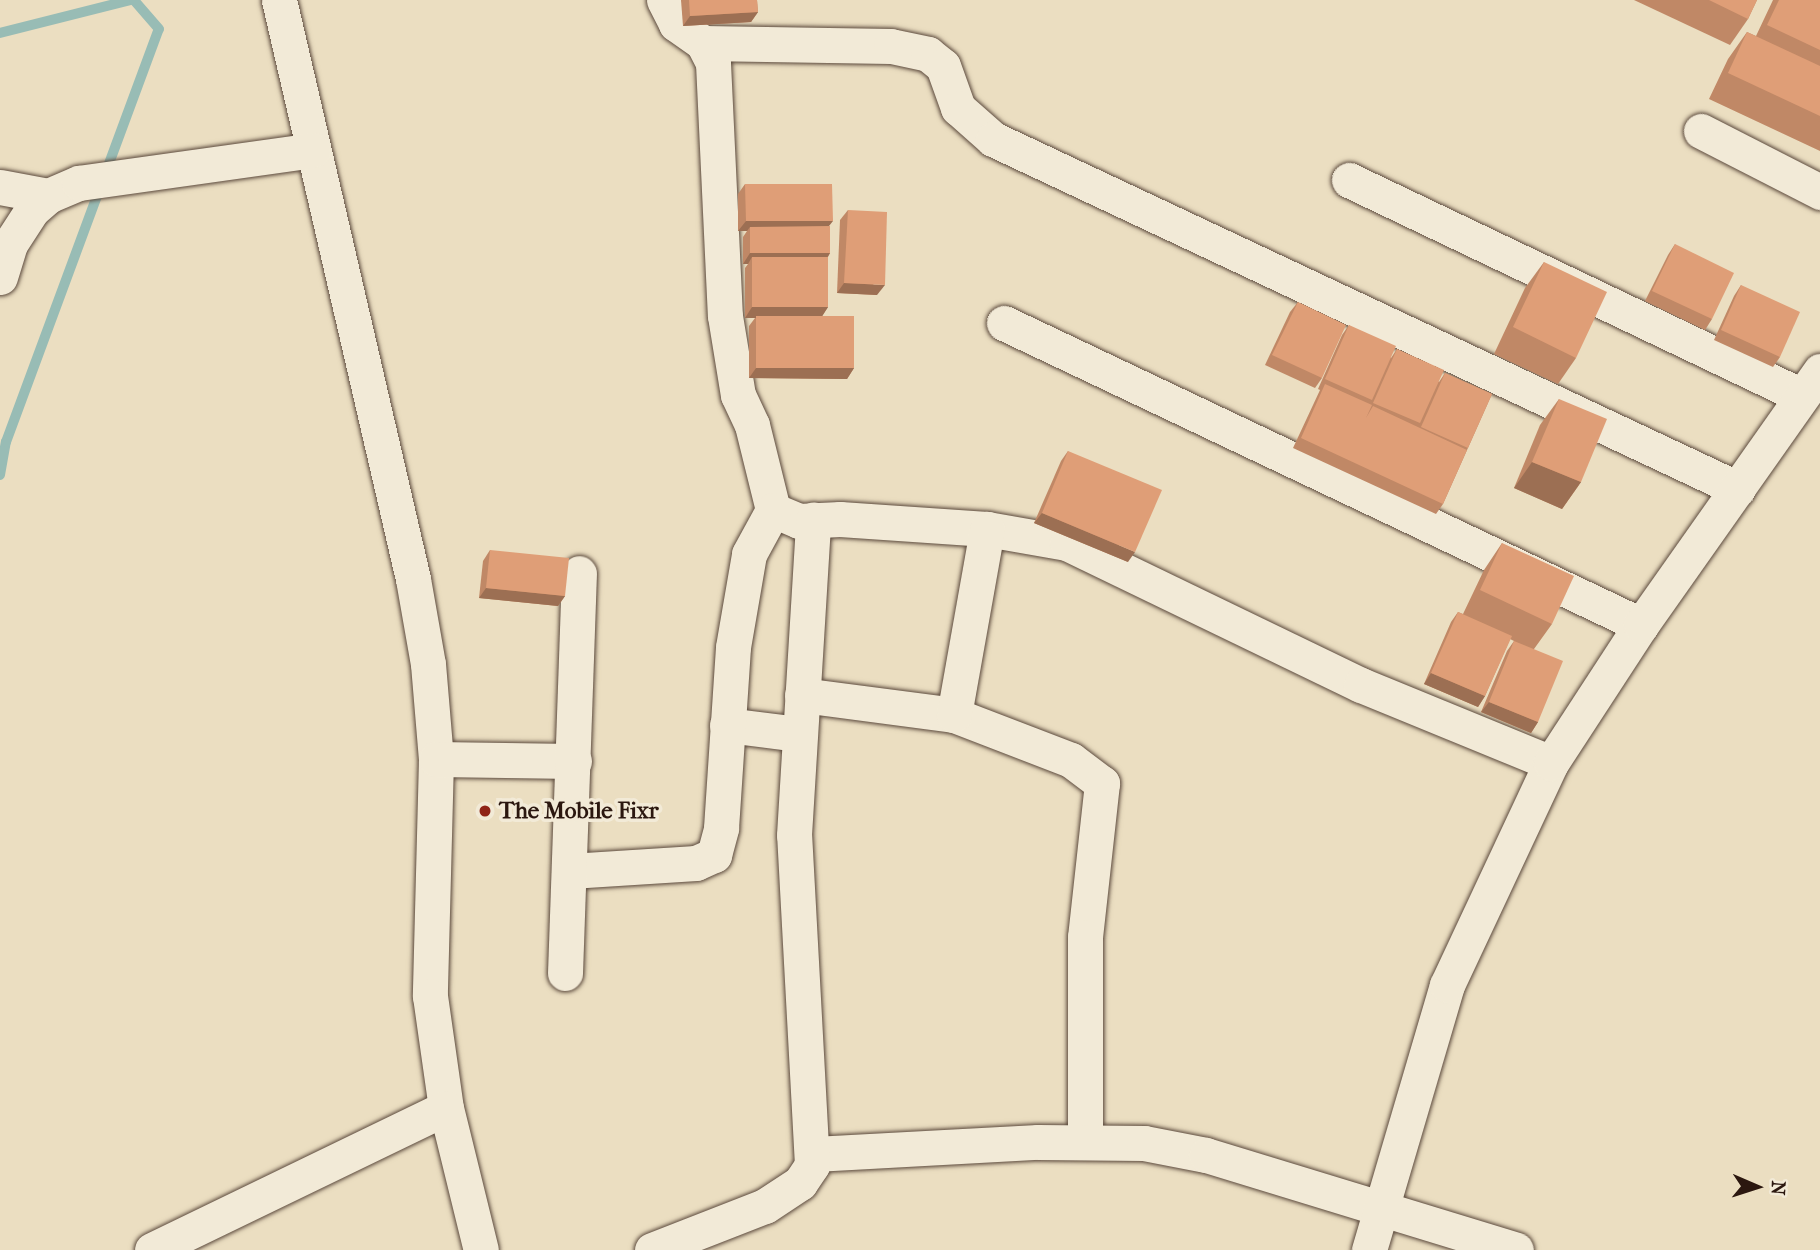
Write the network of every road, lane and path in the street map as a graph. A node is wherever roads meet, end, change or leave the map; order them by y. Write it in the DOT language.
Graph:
graph roads {
  1 [pos="664,0"];
  2 [pos="284,1"];
  3 [pos="703,43"];
  4 [pos="1701,131"];
  5 [pos="313,150"];
  6 [pos="1349,180"];
  7 [pos="0,187"];
  8 [pos="64,189"];
  9 [pos="1820,192"];
  10 [pos="0,277"];
  11 [pos="1004,323"];
  12 [pos="1810,383"];
  13 [pos="1738,489"];
  14 [pos="773,510"];
  15 [pos="813,520"];
  16 [pos="987,529"];
  17 [pos="579,573"];
  18 [pos="1641,625"];
  19 [pos="802,695"];
  20 [pos="954,715"];
  21 [pos="727,725"];
  22 [pos="799,734"];
  23 [pos="436,759"];
  24 [pos="574,761"];
  25 [pos="1551,763"];
  26 [pos="570,871"];
  27 [pos="565,973"];
  28 [pos="446,1108"];
  29 [pos="1085,1141"];
  30 [pos="814,1154"];
  31 [pos="1381,1205"];
  32 [pos="153,1250"];
  33 [pos="481,1250"];
  34 [pos="652,1250"];
  35 [pos="1369,1250"];
  36 [pos="1516,1250"];
  1 -- 3 [label="street"];
  2 -- 5 [label="street"];
  3 -- 13 [label="street"];
  3 -- 14 [label="street"];
  4 -- 9 [label="street"];
  5 -- 8 [label="street"];
  5 -- 23 [label="street"];
  6 -- 12 [label="street"];
  7 -- 8 [label="street"];
  8 -- 10 [label="street"];
  11 -- 18 [label="street"];
  12 -- 13 [label="street"];
  13 -- 18 [label="street"];
  14 -- 15 [label="street"];
  14 -- 21 [label="street"];
  15 -- 16 [label="street"];
  15 -- 19 [label="street"];
  16 -- 20 [label="street"];
  16 -- 25 [label="street"];
  17 -- 24 [label="street"];
  18 -- 25 [label="street"];
  19 -- 20 [label="street"];
  19 -- 22 [label="street"];
  20 -- 29 [label="street"];
  21 -- 22 [label="street"];
  21 -- 26 [label="street"];
  22 -- 30 [label="street"];
  23 -- 24 [label="street"];
  23 -- 28 [label="street"];
  24 -- 26 [label="street"];
  25 -- 31 [label="street"];
  26 -- 27 [label="street"];
  28 -- 32 [label="street"];
  28 -- 33 [label="street"];
  29 -- 30 [label="street"];
  29 -- 31 [label="street"];
  30 -- 34 [label="street"];
  31 -- 35 [label="street"];
  31 -- 36 [label="street"];
}
